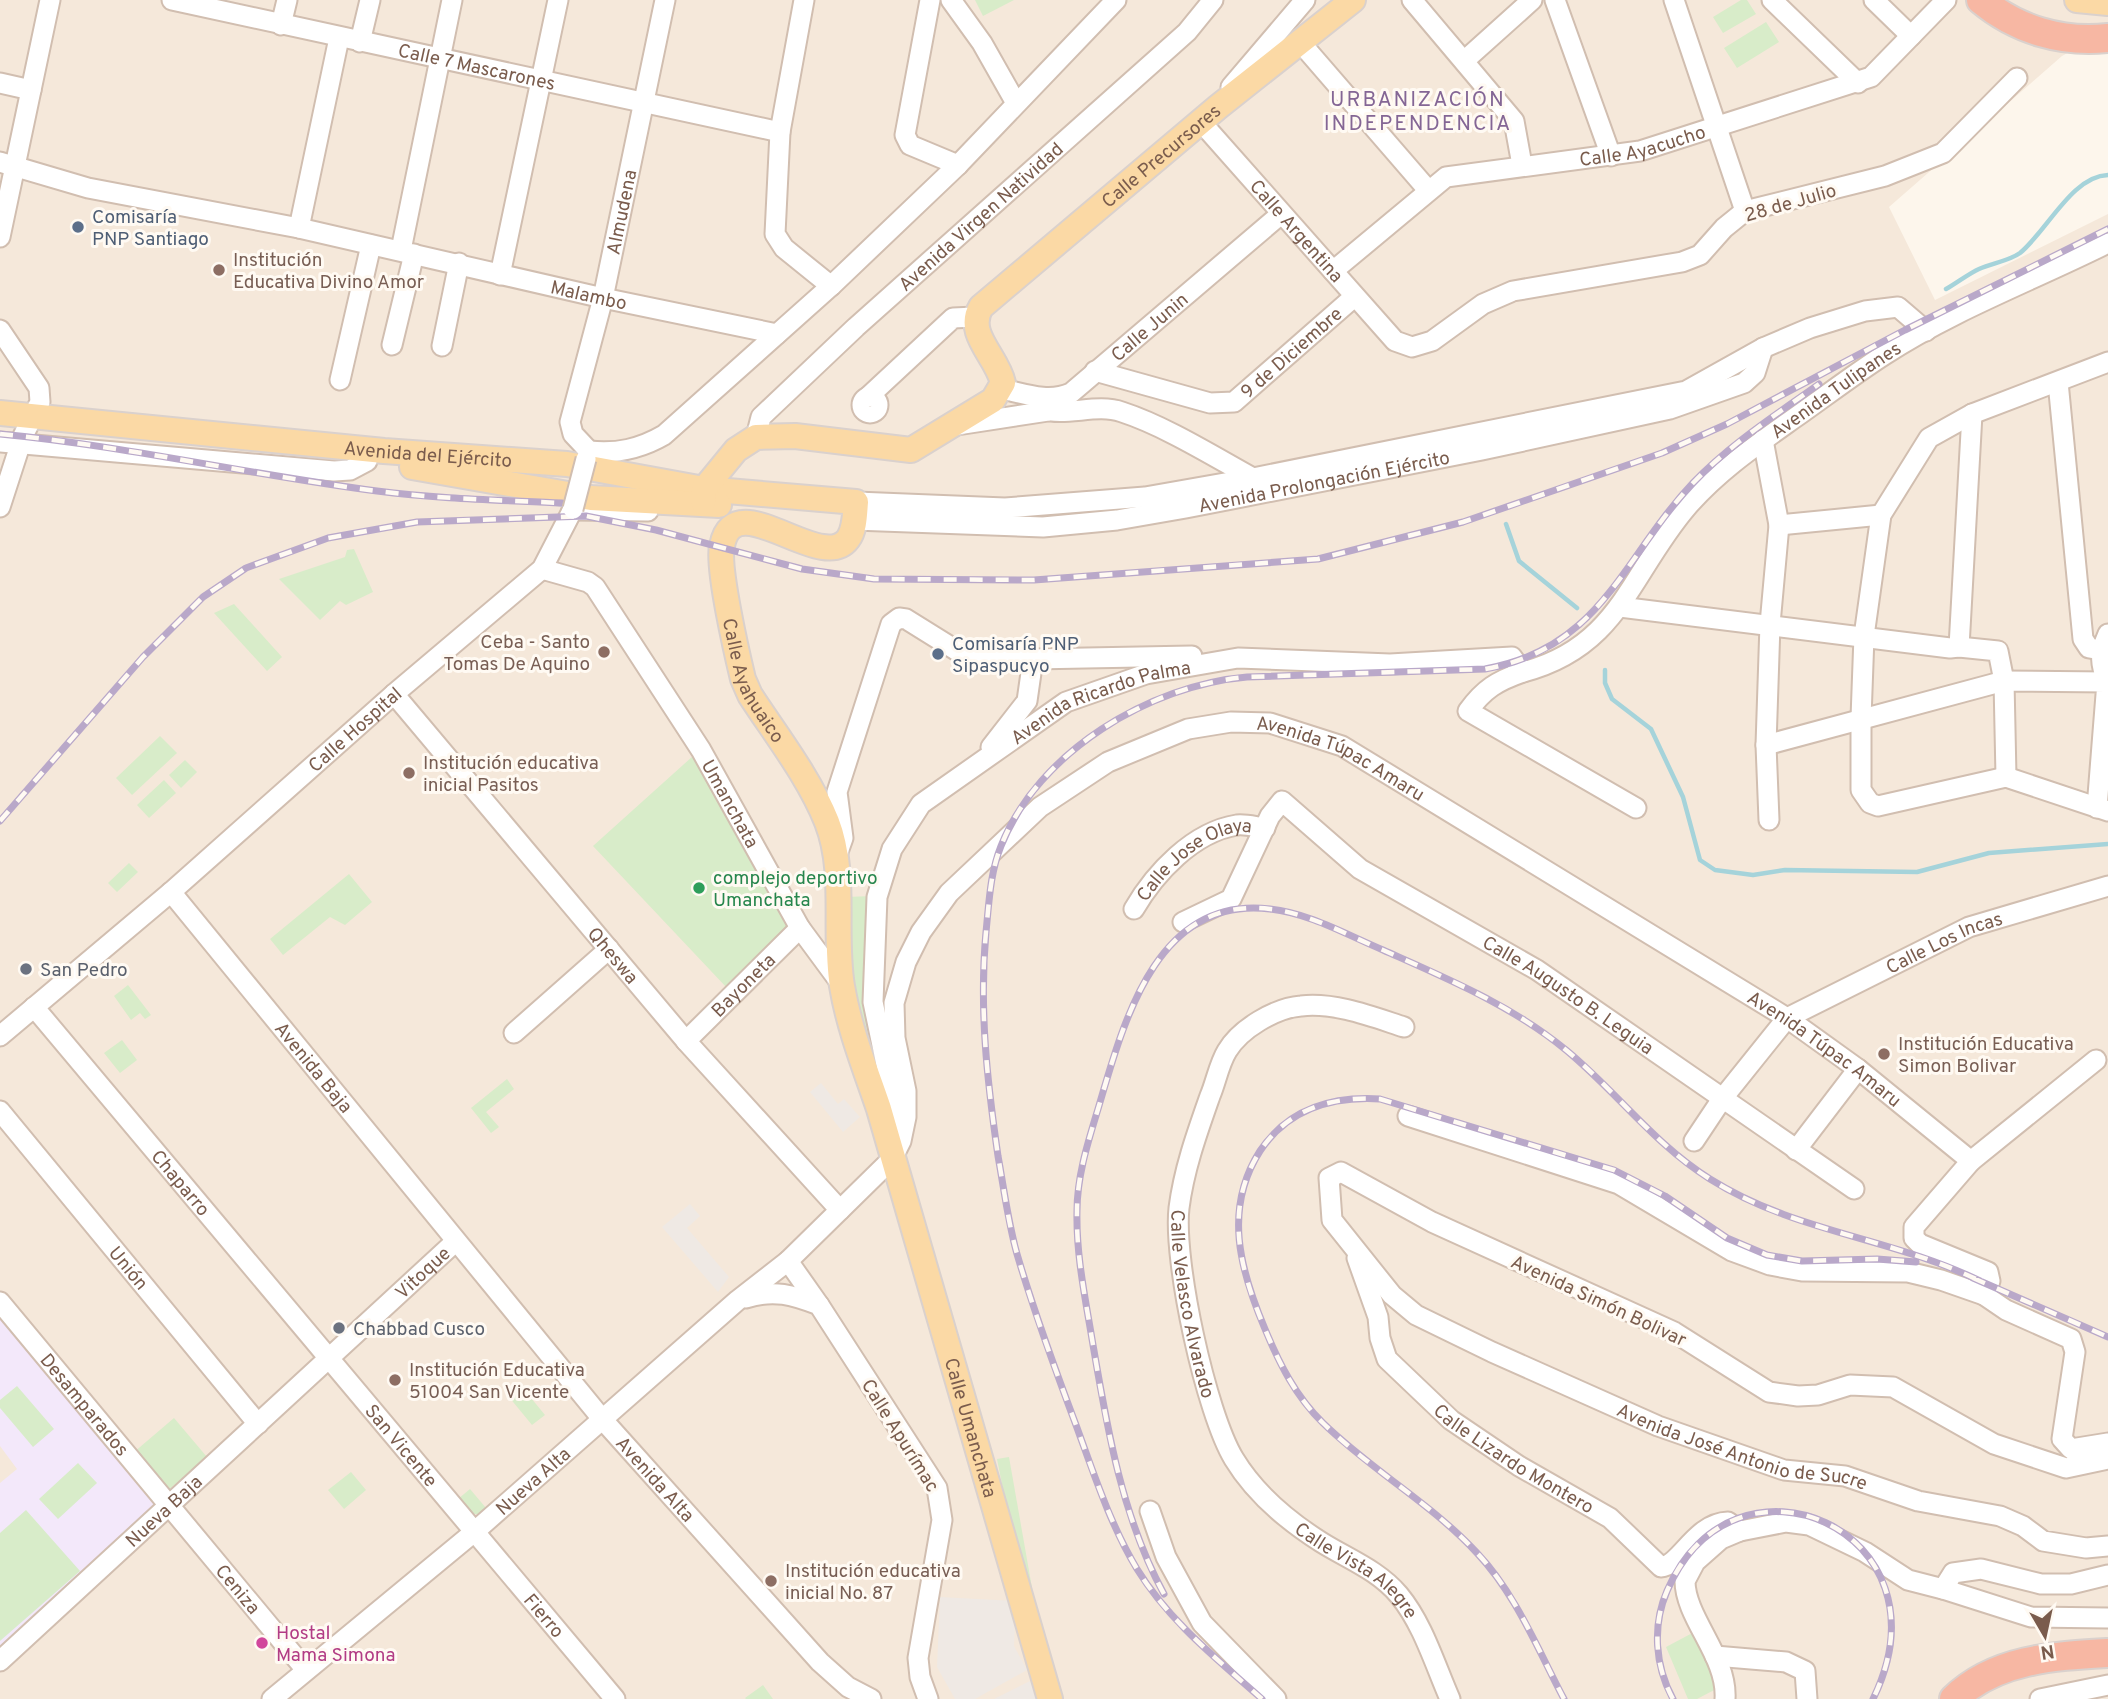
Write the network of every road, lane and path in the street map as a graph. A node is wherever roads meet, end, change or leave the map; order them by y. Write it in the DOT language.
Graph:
graph roads {
  1 [pos="50,0"];
  2 [pos="172,0"];
  3 [pos="287,0"];
  4 [pos="370,0"];
  5 [pos="452,0"];
  6 [pos="558,0"];
  7 [pos="665,0"];
  8 [pos="804,0"];
  9 [pos="930,0"];
  10 [pos="951,0"];
  11 [pos="1116,0"];
  12 [pos="1213,0"];
  13 [pos="1305,0"];
  14 [pos="1353,0"];
  15 [pos="1412,0"];
  16 [pos="1532,0"];
  17 [pos="1555,0"];
  18 [pos="1674,0"];
  19 [pos="1772,0"];
  20 [pos="1874,0"];
  21 [pos="1946,0"];
  22 [pos="1981,0"];
  23 [pos="2077,0"];
  24 [pos="2108,3"];
  25 [pos="281,25"];
  26 [pos="1911,36"];
  27 [pos="338,38"];
  28 [pos="2108,38"];
  29 [pos="360,42"];
  30 [pos="1300,42"];
  31 [pos="439,60"];
  32 [pos="1464,61"];
  33 [pos="2017,78"];
  34 [pos="542,82"];
  35 [pos="0,83"];
  36 [pos="1858,83"];
  37 [pos="31,90"];
  38 [pos="1016,103"];
  39 [pos="643,104"];
  40 [pos="1209,114"];
  41 [pos="1714,128"];
  42 [pos="780,132"];
  43 [pos="1611,156"];
  44 [pos="8,164"];
  45 [pos="958,165"];
  46 [pos="1522,165"];
  47 [pos="1428,190"];
  48 [pos="1745,211"];
  49 [pos="1281,214"];
  50 [pos="299,228"];
  51 [pos="0,237"];
  52 [pos="2108,243"];
  53 [pos="371,245"];
  54 [pos="408,252"];
  55 [pos="459,263"];
  56 [pos="1333,271"];
  57 [pos="500,275"];
  58 [pos="831,286"];
  59 [pos="1354,297"];
  60 [pos="603,298"];
  61 [pos="975,317"];
  62 [pos="0,330"];
  63 [pos="1926,331"];
  64 [pos="777,334"];
  65 [pos="1395,341"];
  66 [pos="392,345"];
  67 [pos="442,346"];
  68 [pos="1763,348"];
  69 [pos="2108,362"];
  70 [pos="1096,371"];
  71 [pos="340,380"];
  72 [pos="2058,382"];
  73 [pos="999,393"];
  74 [pos="868,397"];
  75 [pos="1048,411"];
  76 [pos="0,413"];
  77 [pos="1972,414"];
  78 [pos="0,425"];
  79 [pos="953,425"];
  80 [pos="27,429"];
  81 [pos="756,438"];
  82 [pos="1763,440"];
  83 [pos="0,442"];
  84 [pos="587,455"];
  85 [pos="1253,478"];
  86 [pos="714,498"];
  87 [pos="1,502"];
  88 [pos="573,510"];
  89 [pos="855,511"];
  90 [pos="1881,515"];
  91 [pos="1779,525"];
  92 [pos="542,569"];
  93 [pos="1620,607"];
  94 [pos="1770,624"];
  95 [pos="1864,636"];
  96 [pos="2104,642"];
  97 [pos="1959,647"];
  98 [pos="1238,658"];
  99 [pos="1033,659"];
  100 [pos="1523,672"];
  101 [pos="2004,681"];
  102 [pos="2108,683"];
  103 [pos="394,694"];
  104 [pos="1861,718"];
  105 [pos="1766,746"];
  106 [pos="980,762"];
  107 [pos="2006,777"];
  108 [pos="1636,808"];
  109 [pos="2103,810"];
  110 [pos="1769,820"];
  111 [pos="1265,828"];
  112 [pos="835,860"];
  113 [pos="2108,886"];
  114 [pos="172,892"];
  115 [pos="1134,909"];
  116 [pos="1183,922"];
  117 [pos="800,928"];
  118 [pos="609,949"];
  119 [pos="842,985"];
  120 [pos="34,1007"];
  121 [pos="1787,1018"];
  122 [pos="1404,1027"];
  123 [pos="514,1033"];
  124 [pos="0,1035"];
  125 [pos="686,1041"];
  126 [pos="2096,1060"];
  127 [pos="1858,1069"];
  128 [pos="1721,1099"];
  129 [pos="0,1111"];
  130 [pos="1408,1116"];
  131 [pos="1694,1141"];
  132 [pos="897,1150"];
  133 [pos="1796,1150"];
  134 [pos="1966,1156"];
  135 [pos="1854,1189"];
  136 [pos="840,1210"];
  137 [pos="455,1242"];
  138 [pos="1352,1244"];
  139 [pos="789,1261"];
  140 [pos="1392,1295"];
  141 [pos="1984,1295"];
  142 [pos="738,1300"];
  143 [pos="0,1302"];
  144 [pos="819,1305"];
  145 [pos="1378,1317"];
  146 [pos="327,1359"];
  147 [pos="603,1420"];
  148 [pos="258,1424"];
  149 [pos="2108,1443"];
  150 [pos="2108,1459"];
  151 [pos="1234,1460"];
  152 [pos="172,1506"];
  153 [pos="1150,1511"];
  154 [pos="1740,1531"];
  155 [pos="474,1533"];
  156 [pos="2108,1546"];
  157 [pos="2108,1574"];
  158 [pos="1943,1588"];
  159 [pos="2108,1618"];
  160 [pos="2108,1653"];
  161 [pos="1715,1656"];
  162 [pos="0,1661"];
  163 [pos="306,1670"];
  164 [pos="2108,1685"];
  165 [pos="926,1698"];
  166 [pos="272,1699"];
  167 [pos="615,1699"];
  168 [pos="871,1699"];
  169 [pos="1050,1699"];
  170 [pos="1276,1699"];
  171 [pos="1451,1699"];
  172 [pos="1725,1699"];
  173 [pos="1807,1699"];
  174 [pos="1954,1699"];
  175 [pos="2040,1699"];
  1 -- 37 [label="street"];
  2 -- 25 [label="street, Calle 7 Mascarones"];
  3 -- 25 [label="street"];
  4 -- 29 [label="street"];
  5 -- 31 [label="street"];
  6 -- 34 [label="street"];
  7 -- 39 [label="street, Almudena"];
  8 -- 42 [label="street"];
  9 -- 45 [label="street"];
  10 -- 38 [label="street"];
  11 -- 38 [label="street"];
  12 -- 81 [label="street, Avenida Virgen Natividad"];
  13 -- 40 [label="street"];
  14 -- 30 [label="main road, Calle Precursores"];
  15 -- 32 [label="street"];
  16 -- 32 [label="street"];
  17 -- 43 [label="street"];
  18 -- 41 [label="street"];
  19 -- 36 [label="street"];
  20 -- 26 [label="street"];
  21 -- 26 [label="street, Calle Ayacucho"];
  22 -- 28 [label="highway"];
  23 -- 24 [label="main road"];
  25 -- 27 [label="street, Calle 7 Mascarones"];
  26 -- 36 [label="street, Calle Ayacucho"];
  27 -- 29 [label="street, Calle 7 Mascarones"];
  27 -- 50 [label="street"];
  29 -- 31 [label="street, Calle 7 Mascarones"];
  30 -- 40 [label="main road, Calle Precursores"];
  30 -- 47 [label="street"];
  31 -- 34 [label="street, Calle 7 Mascarones"];
  31 -- 54 [label="street"];
  32 -- 46 [label="street"];
  33 -- 48 [label="street, 28 de Julio"];
  34 -- 39 [label="street, Calle 7 Mascarones"];
  34 -- 57 [label="street"];
  35 -- 37 [label="street"];
  36 -- 41 [label="street, Calle Ayacucho"];
  37 -- 44 [label="street"];
  38 -- 45 [label="street"];
  39 -- 42 [label="street, Calle 7 Mascarones"];
  39 -- 60 [label="street, Almudena"];
  40 -- 49 [label="street, Calle Argentina"];
  40 -- 61 [label="main road, Calle Precursores"];
  41 -- 43 [label="street, Calle Ayacucho"];
  41 -- 48 [label="street"];
  42 -- 58 [label="street"];
  43 -- 46 [label="street, Calle Ayacucho"];
  44 -- 50 [label="street, Malambo"];
  44 -- 51 [label="street"];
  45 -- 58 [label="street"];
  46 -- 47 [label="street, Calle Ayacucho"];
  47 -- 56 [label="street, Calle Ayacucho"];
  48 -- 65 [label="street, 28 de Julio"];
  49 -- 56 [label="street, Calle Argentina"];
  49 -- 70 [label="street, Calle Junin"];
  50 -- 53 [label="street, Malambo"];
  52 -- 63 [label="street, Avenida Tulipanes"];
  53 -- 54 [label="street, Malambo"];
  53 -- 71 [label="street"];
  54 -- 55 [label="street, Malambo"];
  54 -- 66 [label="street"];
  55 -- 57 [label="street, Malambo"];
  55 -- 67 [label="street"];
  56 -- 59 [label="street, Calle Argentina"];
  57 -- 60 [label="street, Malambo"];
  58 -- 64 [label="street"];
  59 -- 65 [label="street, Calle Argentina"];
  59 -- 70 [label="street, 9 de Diciembre"];
  60 -- 64 [label="street, Malambo"];
  60 -- 84 [label="street, Almudena"];
  61 -- 73 [label="main road"];
  61 -- 74 [label="street"];
  62 -- 80 [label="street"];
  63 -- 68 [label="street, Avenida Prolongación Ejército"];
  63 -- 82 [label="street, Avenida Tulipanes"];
  64 -- 84 [label="street"];
  68 -- 85 [label="street, Avenida Prolongación Ejército"];
  68 -- 89 [label="street, Avenida Prolongación Ejército"];
  69 -- 72 [label="street"];
  70 -- 73 [label="street, Calle Junin"];
  72 -- 77 [label="street"];
  72 -- 96 [label="street"];
  73 -- 75 [label="street"];
  73 -- 79 [label="main road"];
  75 -- 79 [label="street"];
  75 -- 85 [label="street"];
  76 -- 80 [label="main road, Avenida del Ejército"];
  77 -- 90 [label="street"];
  77 -- 97 [label="street"];
  78 -- 80 [label="main road, Avenida del Ejército"];
  79 -- 81 [label="main road"];
  80 -- 83 [label="street, Avenida del Ejército"];
  80 -- 86 [label="main road, Avenida del Ejército"];
  80 -- 86 [label="main road, Avenida del Ejército"];
  80 -- 87 [label="street"];
  81 -- 86 [label="main road"];
  82 -- 91 [label="street"];
  82 -- 93 [label="street, Avenida Tulipanes"];
  84 -- 88 [label="street, bridge"];
  85 -- 89 [label="street, Avenida Prolongación Ejército"];
  86 -- 88 [label="street"];
  86 -- 89 [label="main road, Avenida del Ejército"];
  88 -- 92 [label="street"];
  89 -- 112 [label="main road, Calle Ayahuaico"];
  90 -- 91 [label="street"];
  90 -- 95 [label="street"];
  91 -- 94 [label="street"];
  92 -- 103 [label="street, Calle Hospital"];
  92 -- 117 [label="street, Umanchata"];
  93 -- 94 [label="street"];
  93 -- 100 [label="street"];
  94 -- 95 [label="street"];
  94 -- 105 [label="street"];
  95 -- 97 [label="street"];
  95 -- 104 [label="street"];
  96 -- 102 [label="street"];
  97 -- 101 [label="street"];
  98 -- 99 [label="street"];
  98 -- 100 [label="street, Avenida Ricardo Palma"];
  98 -- 106 [label="street, Avenida Ricardo Palma"];
  99 -- 106 [label="street"];
  99 -- 112 [label="street"];
  100 -- 108 [label="street"];
  101 -- 102 [label="street"];
  101 -- 104 [label="street"];
  101 -- 107 [label="street"];
  102 -- 109 [label="street"];
  103 -- 114 [label="street, Calle Hospital"];
  103 -- 118 [label="street, Qheswa"];
  104 -- 105 [label="street"];
  104 -- 107 [label="street"];
  105 -- 110 [label="street"];
  106 -- 132 [label="street, Avenida Ricardo Palma"];
  107 -- 109 [label="street"];
  111 -- 115 [label="street, Calle Jose Olaya"];
  111 -- 116 [label="street"];
  111 -- 128 [label="street, Calle Augusto B. Leguia"];
  112 -- 119 [label="main road, Calle Ayahuaico"];
  113 -- 121 [label="street, Calle Los Incas"];
  114 -- 120 [label="street"];
  114 -- 137 [label="street, Avenida Baja"];
  117 -- 119 [label="street, Umanchata"];
  117 -- 125 [label="street, Bayoneta"];
  118 -- 123 [label="street"];
  118 -- 125 [label="street, Qheswa"];
  119 -- 132 [label="main road, Umanchata"];
  120 -- 124 [label="street"];
  120 -- 146 [label="street, Chaparro"];
  121 -- 127 [label="street, Avenida Túpac Amaru"];
  121 -- 128 [label="street"];
  121 -- 132 [label="street, Avenida Túpac Amaru"];
  122 -- 151 [label="street, Calle Velasco Alvarado"];
  125 -- 136 [label="street, Qheswa"];
  126 -- 134 [label="street"];
  127 -- 133 [label="street"];
  127 -- 134 [label="street, Avenida Túpac Amaru"];
  128 -- 131 [label="street"];
  128 -- 133 [label="street, Calle Augusto B. Leguia"];
  129 -- 148 [label="street, Unión"];
  130 -- 141 [label="street"];
  132 -- 136 [label="street, Nueva Alta"];
  132 -- 169 [label="main road, Calle Umanchata"];
  133 -- 135 [label="street, Calle Augusto B. Leguia"];
  134 -- 141 [label="street"];
  136 -- 139 [label="street, Nueva Alta"];
  137 -- 146 [label="street, Vitoque"];
  137 -- 147 [label="street, Avenida Alta"];
  138 -- 140 [label="street, Avenida José Antonio de Sucre"];
  138 -- 145 [label="street, Calle Lizardo Montero"];
  138 -- 150 [label="street, Avenida Simón Bolivar"];
  139 -- 142 [label="street, Nueva Alta"];
  139 -- 144 [label="street, Calle Apurímac"];
  140 -- 145 [label="street"];
  140 -- 156 [label="street, Avenida José Antonio de Sucre"];
  141 -- 149 [label="street"];
  142 -- 144 [label="street"];
  142 -- 147 [label="street, Nueva Alta"];
  143 -- 152 [label="street, Desamparados"];
  144 -- 165 [label="street, Calle Apurímac"];
  145 -- 154 [label="street, Calle Lizardo Montero"];
  146 -- 148 [label="street, Nueva Baja"];
  146 -- 155 [label="street, San Vicente"];
  147 -- 155 [label="street, Nueva Alta"];
  147 -- 168 [label="street, Avenida Alta"];
  148 -- 152 [label="street, Nueva Baja"];
  151 -- 171 [label="street, Calle Vista Alegre"];
  152 -- 162 [label="street, Nueva Baja"];
  152 -- 163 [label="street, Ceniza"];
  153 -- 170 [label="street"];
  154 -- 158 [label="street"];
  154 -- 161 [label="street"];
  155 -- 163 [label="street, Nueva Alta"];
  155 -- 167 [label="street, Fierro"];
  157 -- 158 [label="street"];
  158 -- 159 [label="street"];
  160 -- 174 [label="highway"];
  161 -- 172 [label="street"];
  161 -- 173 [label="street"];
  163 -- 166 [label="street, Nueva Alta"];
  164 -- 175 [label="street"];
}
